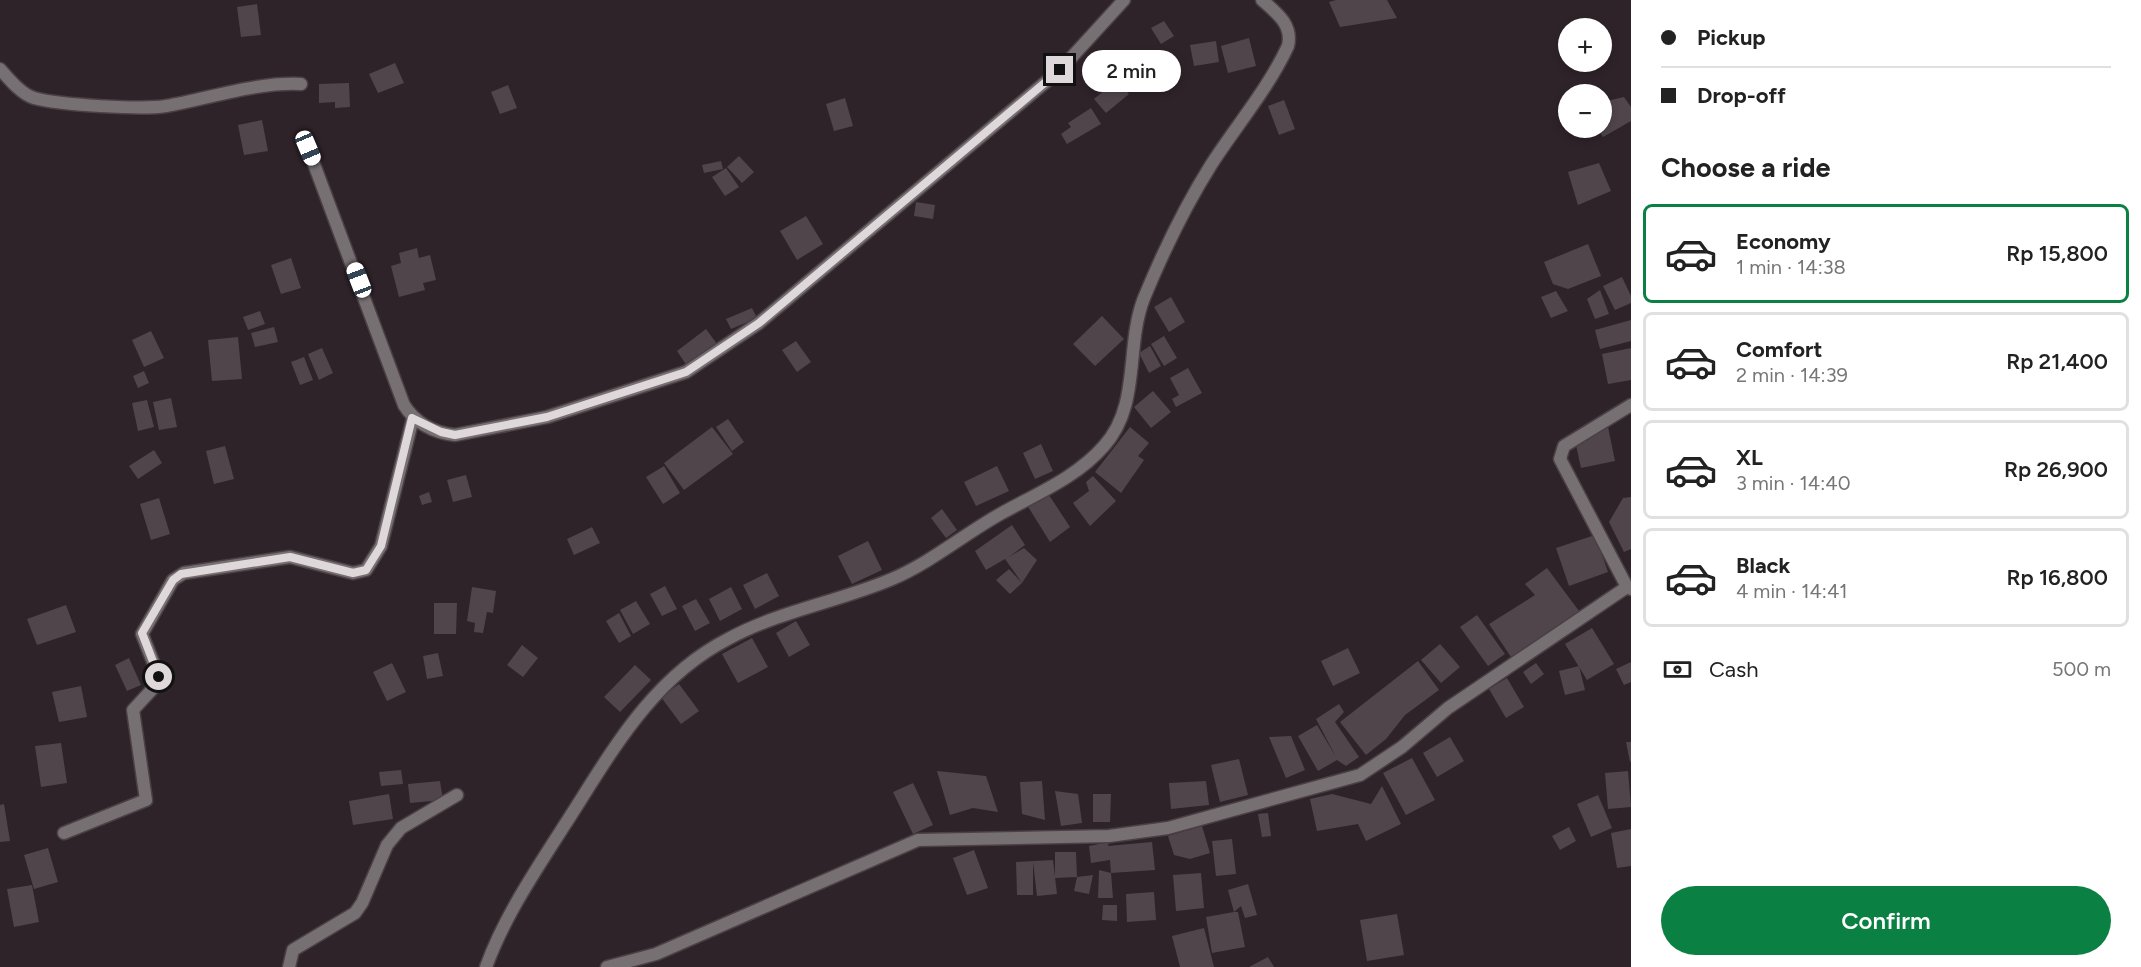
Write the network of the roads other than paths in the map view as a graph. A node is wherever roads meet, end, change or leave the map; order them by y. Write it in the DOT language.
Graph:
graph roads {
  1 [pos="1124,0"];
  2 [pos="1262,0"];
  3 [pos="0,69"];
  4 [pos="301,84"];
  5 [pos="308,148"];
  6 [pos="1631,405"];
  7 [pos="412,418"];
  8 [pos="1629,588"];
  9 [pos="457,795"];
  10 [pos="64,833"];
  11 [pos="289,967"];
  12 [pos="486,967"];
  13 [pos="608,967"];
  1 -- 7 [label="street"];
  2 -- 12 [label="street"];
  3 -- 4 [label="street"];
  5 -- 7 [label="street"];
  6 -- 8 [label="street"];
  7 -- 10 [label="street"];
  8 -- 13 [label="street"];
  9 -- 11 [label="street"];
}
